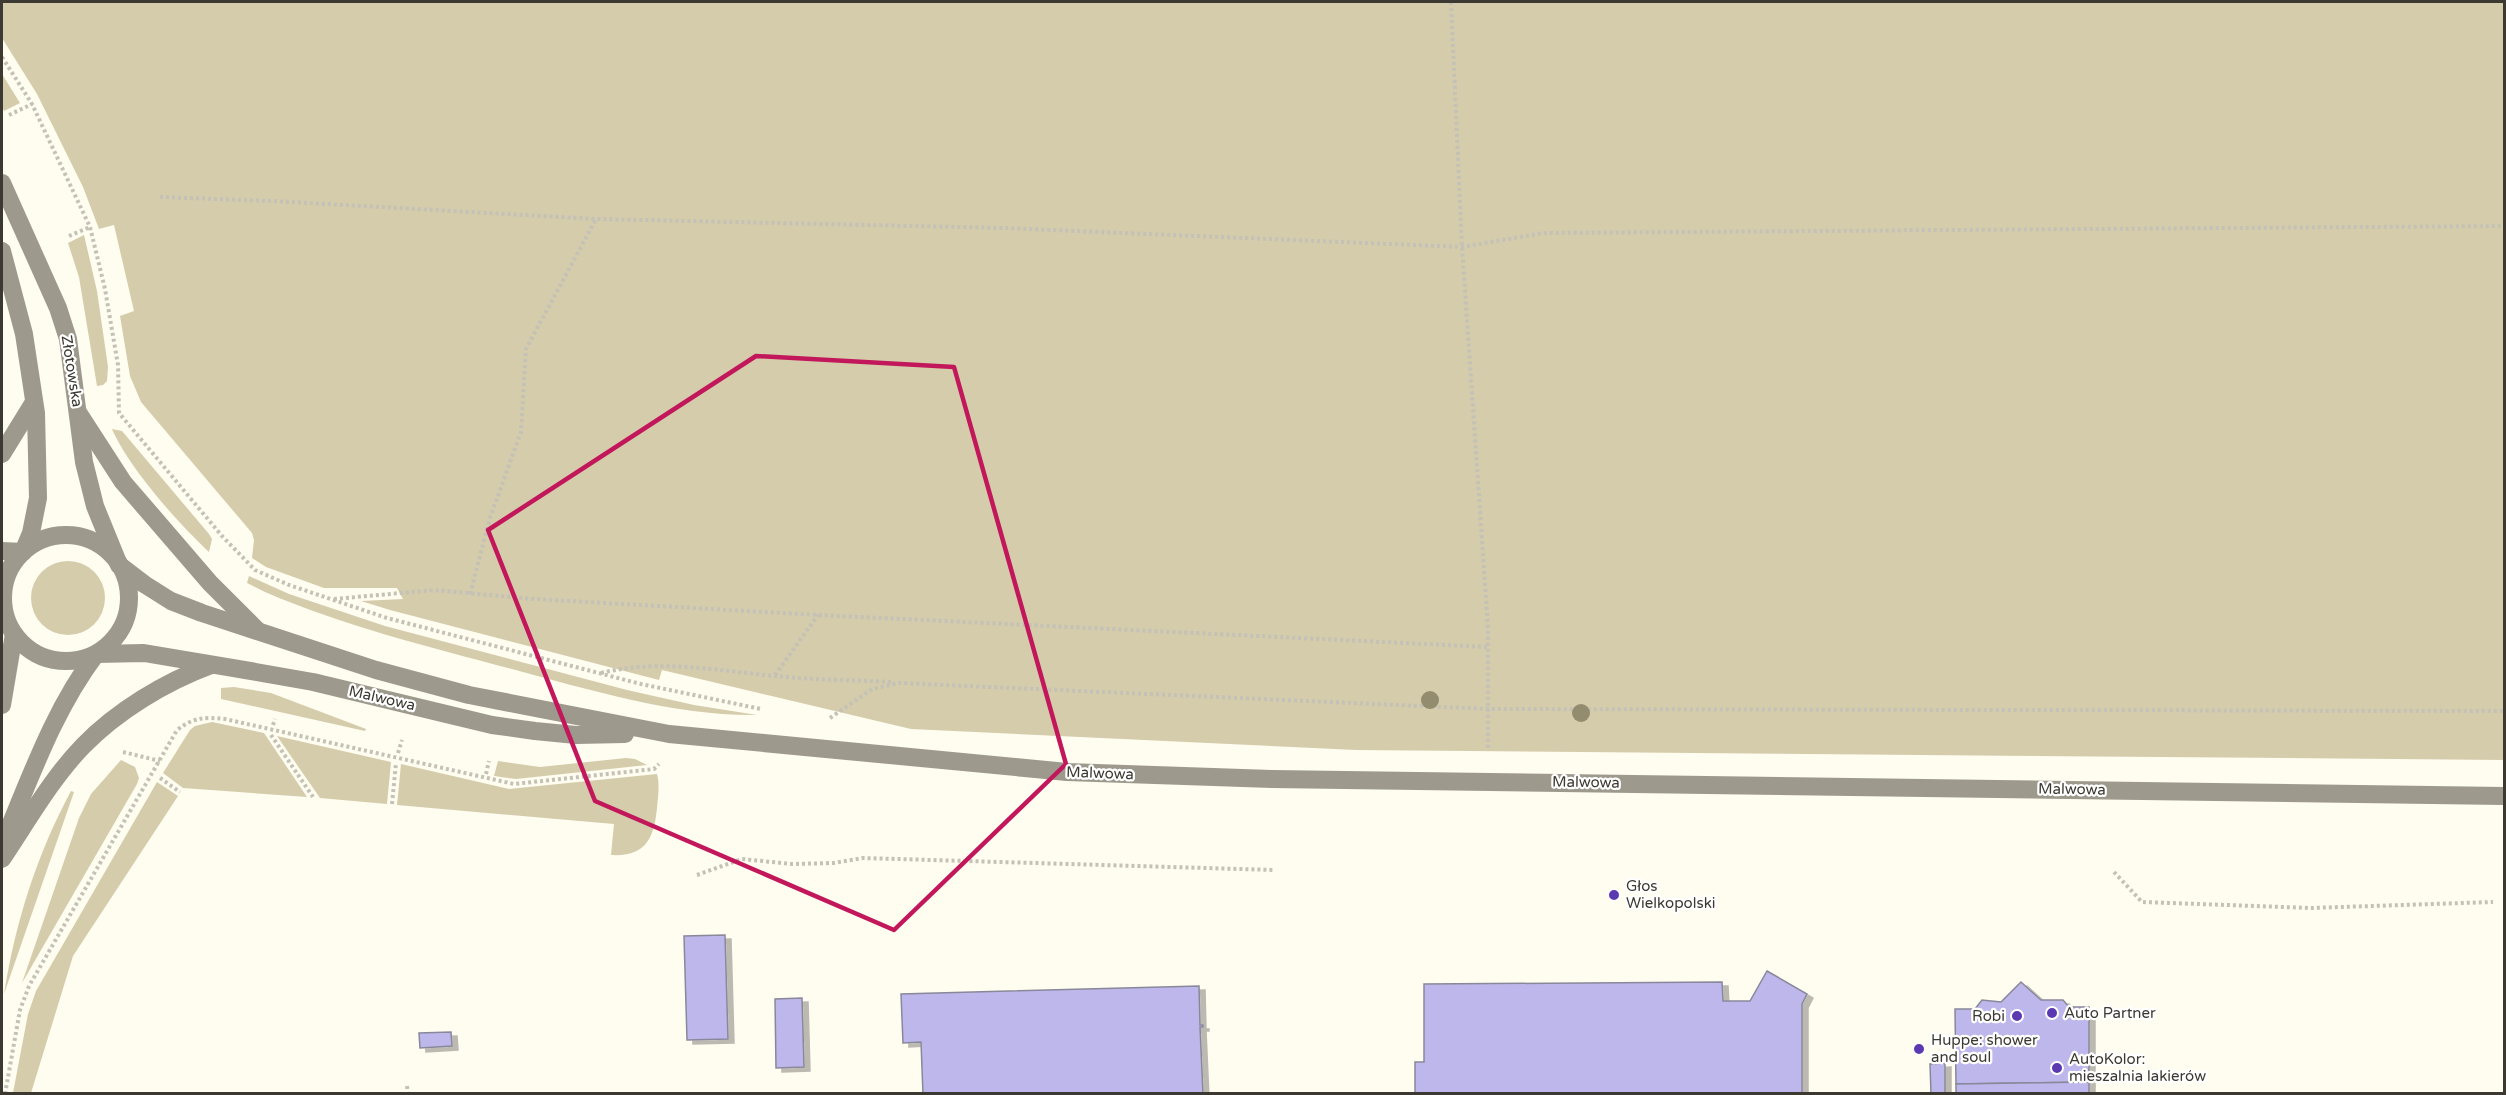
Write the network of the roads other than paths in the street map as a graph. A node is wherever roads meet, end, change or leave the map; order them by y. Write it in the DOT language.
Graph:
graph roads {
  1 [pos="2,183"];
  2 [pos="2,251"];
  3 [pos="34,402"];
  4 [pos="78,412"];
  5 [pos="2,453"];
  6 [pos="2,551"];
  7 [pos="23,552"];
  8 [pos="119,565"];
  9 [pos="8,628"];
  10 [pos="259,632"];
  11 [pos="96,654"];
  12 [pos="213,665"];
  13 [pos="3,697"];
  14 [pos="669,734"];
  15 [pos="2505,796"];
  16 [pos="2,845"];
  17 [pos="2,859"];
  1 -- 4 [label="street, Złotowska"];
  2 -- 3 [label="street"];
  3 -- 5 [label="street"];
  3 -- 7 [label="street"];
  4 -- 8 [label="street, Złotowska"];
  4 -- 10 [label="street, Malwowa"];
  6 -- 7 [label="street"];
  7 -- 8 [label="street"];
  7 -- 9 [label="street"];
  8 -- 10 [label="street, Malwowa"];
  8 -- 11 [label="street"];
  9 -- 11 [label="street"];
  9 -- 13 [label="street"];
  10 -- 14 [label="street, Malwowa"];
  11 -- 12 [label="street, Malwowa"];
  11 -- 16 [label="street"];
  12 -- 14 [label="street, Malwowa"];
  12 -- 17 [label="street"];
  14 -- 15 [label="street, Malwowa"];
}
